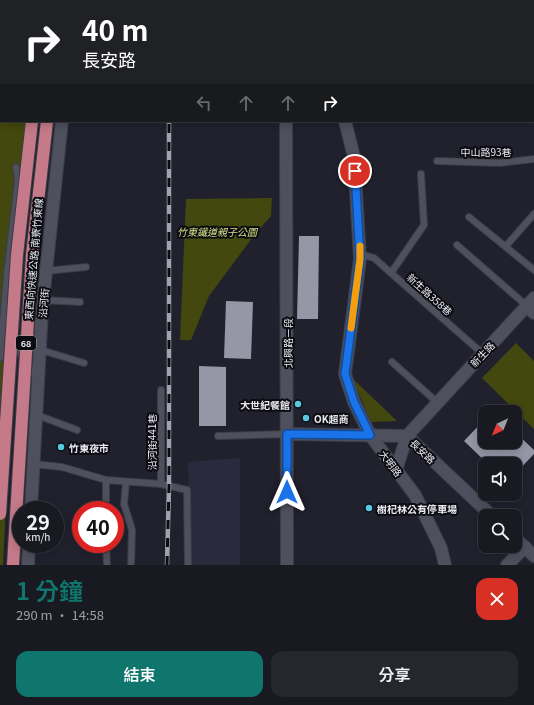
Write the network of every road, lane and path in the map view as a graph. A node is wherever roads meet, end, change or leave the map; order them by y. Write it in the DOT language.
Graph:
graph roads {
  1 [pos="32,122"];
  2 [pos="47,122"];
  3 [pos="62,122"];
  4 [pos="286,122"];
  5 [pos="345,122"];
  6 [pos="534,159"];
  7 [pos="438,161"];
  8 [pos="16,168"];
  9 [pos="421,174"];
  10 [pos="534,214"];
  11 [pos="469,217"];
  12 [pos="457,245"];
  13 [pos="506,246"];
  14 [pos="360,254"];
  15 [pos="86,267"];
  16 [pos="534,270"];
  17 [pos="46,271"];
  18 [pos="391,273"];
  19 [pos="43,300"];
  20 [pos="80,302"];
  21 [pos="532,306"];
  22 [pos="1,340"];
  23 [pos="41,350"];
  24 [pos="483,354"];
  25 [pos="0,358"];
  26 [pos="84,362"];
  27 [pos="392,362"];
  28 [pos="39,382"];
  29 [pos="160,390"];
  30 [pos="438,403"];
  31 [pos="38,415"];
  32 [pos="77,430"];
  33 [pos="287,434"];
  34 [pos="370,435"];
  35 [pos="218,436"];
  36 [pos="407,436"];
  37 [pos="33,464"];
  38 [pos="396,470"];
  39 [pos="106,480"];
  40 [pos="126,482"];
  41 [pos="161,484"];
  42 [pos="31,501"];
  43 [pos="106,501"];
  44 [pos="485,509"];
  45 [pos="0,514"];
  46 [pos="522,544"];
  47 [pos="525,547"];
  48 [pos="29,553"];
  49 [pos="106,553"];
  50 [pos="534,556"];
  51 [pos="13,565"];
  52 [pos="28,565"];
  53 [pos="107,565"];
  54 [pos="131,565"];
  55 [pos="188,565"];
  56 [pos="287,565"];
  57 [pos="445,565"];
  58 [pos="507,565"];
  1 -- 45 [label="highway, 東西向快速公路 南寮竹東線 / 68, bridge"];
  2 -- 51 [label="highway, 東西向快速公路 南寮竹東線 / 68, bridge"];
  3 -- 17 [label="street, 沿河街"];
  4 -- 33 [label="street, 北興路ㄧ段"];
  5 -- 14 [label="street, 大明路"];
  6 -- 7 [label="lane, 中山路93巷"];
  8 -- 22 [label="lane"];
  9 -- 18 [label="lane"];
  10 -- 13 [label="lane"];
  11 -- 13 [label="lane"];
  12 -- 21 [label="lane, 新生路"];
  13 -- 16 [label="lane"];
  14 -- 18 [label="lane, 新生路358巷"];
  14 -- 34 [label="street, 大明路"];
  15 -- 17 [label="lane"];
  17 -- 19 [label="street, 沿河街"];
  18 -- 24 [label="lane, 新生路358巷"];
  19 -- 20 [label="lane"];
  19 -- 23 [label="street, 沿河街"];
  21 -- 24 [label="street, 新生路"];
  22 -- 25 [label="lane"];
  22 -- 28 [label="lane"];
  23 -- 26 [label="lane"];
  23 -- 28 [label="street, 沿河街"];
  24 -- 30 [label="street, 新生路"];
  27 -- 30 [label="lane"];
  28 -- 31 [label="street, 沿河街"];
  29 -- 41 [label="lane, 沿河街441巷"];
  30 -- 36 [label="street, 新生路"];
  31 -- 32 [label="lane"];
  31 -- 37 [label="street, 沿河街"];
  33 -- 34 [label="street, 長安路"];
  33 -- 35 [label="lane"];
  33 -- 56 [label="street, 北興路ㄧ段"];
  34 -- 36 [label="street, 長安路"];
  34 -- 38 [label="street, 大明路"];
  36 -- 38 [label="street, 新生路"];
  36 -- 44 [label="street, 長安路"];
  37 -- 39 [label="lane, 沿河街441巷"];
  37 -- 42 [label="street, 沿河街"];
  38 -- 57 [label="street, 大明路"];
  39 -- 40 [label="lane, 沿河街441巷"];
  39 -- 43 [label="lane"];
  40 -- 41 [label="lane, 沿河街441巷"];
  40 -- 54 [label="lane"];
  41 -- 55 [label="lane"];
  46 -- 47 [label="street"];
  47 -- 50 [label="street"];
  47 -- 58 [label="street"];
  48 -- 52 [label="street"];
  49 -- 53 [label="lane"];
}
